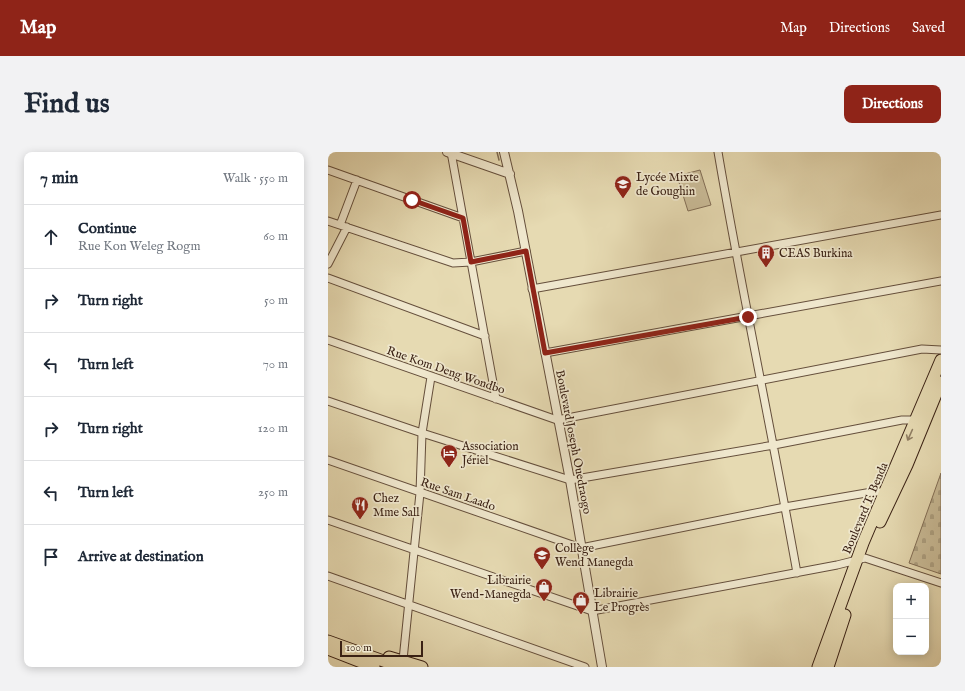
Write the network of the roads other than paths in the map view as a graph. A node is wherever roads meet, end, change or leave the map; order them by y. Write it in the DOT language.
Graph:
graph roads {
  1 [pos="504,152"];
  2 [pos="718,152"];
  3 [pos="450,153"];
  4 [pos="328,170"];
  5 [pos="510,174"];
  6 [pos="357,180"];
  7 [pos="941,215"];
  8 [pos="463,218"];
  9 [pos="328,221"];
  10 [pos="343,226"];
  11 [pos="526,251"];
  12 [pos="736,252"];
  13 [pos="471,262"];
  14 [pos="328,264"];
  15 [pos="328,278"];
  16 [pos="941,281"];
  17 [pos="532,289"];
  18 [pos="748,317"];
  19 [pos="486,336"];
  20 [pos="328,340"];
  21 [pos="941,350"];
  22 [pos="545,353"];
  23 [pos="941,360"];
  24 [pos="431,376"];
  25 [pos="760,380"];
  26 [pos="941,382"];
  27 [pos="496,399"];
  28 [pos="328,401"];
  29 [pos="557,420"];
  30 [pos="917,420"];
  31 [pos="422,433"];
  32 [pos="774,445"];
  33 [pos="328,460"];
  34 [pos="570,480"];
  35 [pos="885,492"];
  36 [pos="420,493"];
  37 [pos="785,507"];
  38 [pos="328,520"];
  39 [pos="581,548"];
  40 [pos="416,551"];
  41 [pos="861,559"];
  42 [pos="797,573"];
  43 [pos="328,576"];
  44 [pos="941,583"];
  45 [pos="410,605"];
  46 [pos="592,611"];
  47 [pos="328,641"];
  48 [pos="328,649"];
  49 [pos="375,662"];
  50 [pos="401,664"];
  51 [pos="422,667"];
  52 [pos="585,667"];
  53 [pos="602,667"];
  54 [pos="818,667"];
  55 [pos="828,667"];
  1 -- 5 [label="street, Boulevard Joseph Ouedraogo"];
  2 -- 12 [label="street"];
  3 -- 5 [label="street"];
  3 -- 8 [label="street"];
  4 -- 6 [label="street"];
  5 -- 11 [label="street, Boulevard Joseph Ouedraogo"];
  6 -- 8 [label="street"];
  6 -- 10 [label="street"];
  7 -- 12 [label="street"];
  8 -- 13 [label="street"];
  9 -- 10 [label="street"];
  10 -- 13 [label="street"];
  10 -- 14 [label="street"];
  11 -- 13 [label="street"];
  11 -- 17 [label="street, Boulevard Joseph Ouedraogo"];
  12 -- 17 [label="street"];
  12 -- 18 [label="street"];
  13 -- 19 [label="street"];
  15 -- 19 [label="street"];
  16 -- 18 [label="street"];
  17 -- 22 [label="street, Boulevard Joseph Ouedraogo"];
  18 -- 22 [label="street"];
  18 -- 25 [label="street"];
  19 -- 27 [label="street"];
  20 -- 24 [label="street, Rue Kom Deng Wondbo"];
  21 -- 25 [label="street"];
  22 -- 29 [label="street, Boulevard Joseph Ouedraogo"];
  23 -- 30 [label="highway, Boulevard T. Benda"];
  24 -- 27 [label="street, Rue Kom Deng Wondbo"];
  24 -- 31 [label="street"];
  25 -- 29 [label="street"];
  25 -- 32 [label="street"];
  26 -- 41 [label="highway, Boulevard T. Benda"];
  27 -- 29 [label="street, Rue Kom Deng Wondbo"];
  28 -- 31 [label="street"];
  29 -- 34 [label="street, Boulevard Joseph Ouedraogo"];
  30 -- 32 [label="street"];
  30 -- 35 [label="highway, Boulevard T. Benda, one-way"];
  31 -- 34 [label="street"];
  31 -- 36 [label="street"];
  32 -- 34 [label="street"];
  32 -- 37 [label="street"];
  33 -- 36 [label="street, Rue Sam Laado"];
  34 -- 39 [label="street, Boulevard Joseph Ouedraogo"];
  35 -- 37 [label="street"];
  35 -- 41 [label="highway, Boulevard T. Benda"];
  36 -- 39 [label="street, Rue Sam Laado"];
  36 -- 40 [label="street"];
  37 -- 39 [label="street"];
  37 -- 42 [label="street"];
  38 -- 40 [label="street"];
  39 -- 46 [label="street, Boulevard Joseph Ouedraogo"];
  40 -- 45 [label="street"];
  40 -- 46 [label="street"];
  41 -- 42 [label="street"];
  41 -- 44 [label="street"];
  41 -- 54 [label="highway, Boulevard T. Benda"];
  41 -- 55 [label="highway, Boulevard T. Benda"];
  42 -- 46 [label="street"];
  43 -- 45 [label="street"];
  45 -- 50 [label="street"];
  45 -- 52 [label="street"];
  46 -- 53 [label="street, Boulevard Joseph Ouedraogo"];
  47 -- 49 [label="highway"];
  48 -- 49 [label="highway"];
  49 -- 50 [label="highway"];
  50 -- 51 [label="highway"];
}
